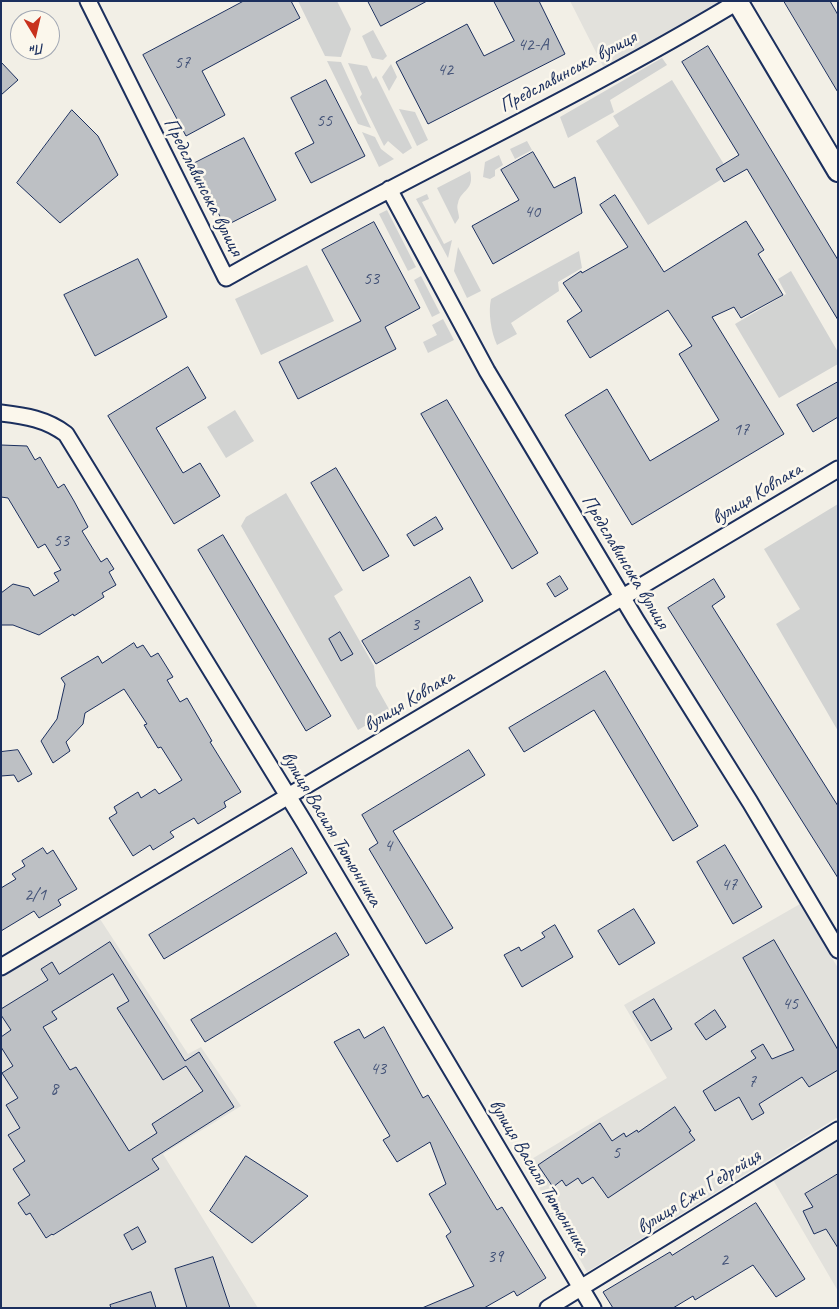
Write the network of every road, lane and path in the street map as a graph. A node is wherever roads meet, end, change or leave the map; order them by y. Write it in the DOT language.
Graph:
graph roads {
  1 [pos="88,1"];
  2 [pos="737,2"];
  3 [pos="838,171"];
  4 [pos="389,189"];
  5 [pos="1,413"];
  6 [pos="838,469"];
  7 [pos="623,597"];
  8 [pos="289,796"];
  9 [pos="838,950"];
  10 [pos="1,968"];
  11 [pos="838,1130"];
  12 [pos="581,1288"];
  13 [pos="548,1308"];
  14 [pos="593,1308"];
  1 -- 4 [label="street, Предславинська вулиця"];
  2 -- 3 [label="main road"];
  2 -- 4 [label="street, Предславинська вулиця"];
  4 -- 7 [label="street, Предславинська вулиця"];
  5 -- 8 [label="street, вулиця Василя Тютюнника"];
  6 -- 7 [label="street, вулиця Ковпака"];
  7 -- 8 [label="street, вулиця Ковпака"];
  7 -- 9 [label="street, Предславинська вулиця"];
  8 -- 10 [label="street, вулиця Ковпака"];
  8 -- 12 [label="street, вулиця Василя Тютюнника"];
  11 -- 12 [label="street, вулиця Єжи Ґедройця"];
  12 -- 13 [label="street, вулиця Єжи Ґедройця"];
  12 -- 14 [label="street, вулиця Василя Тютюнника"];
}
